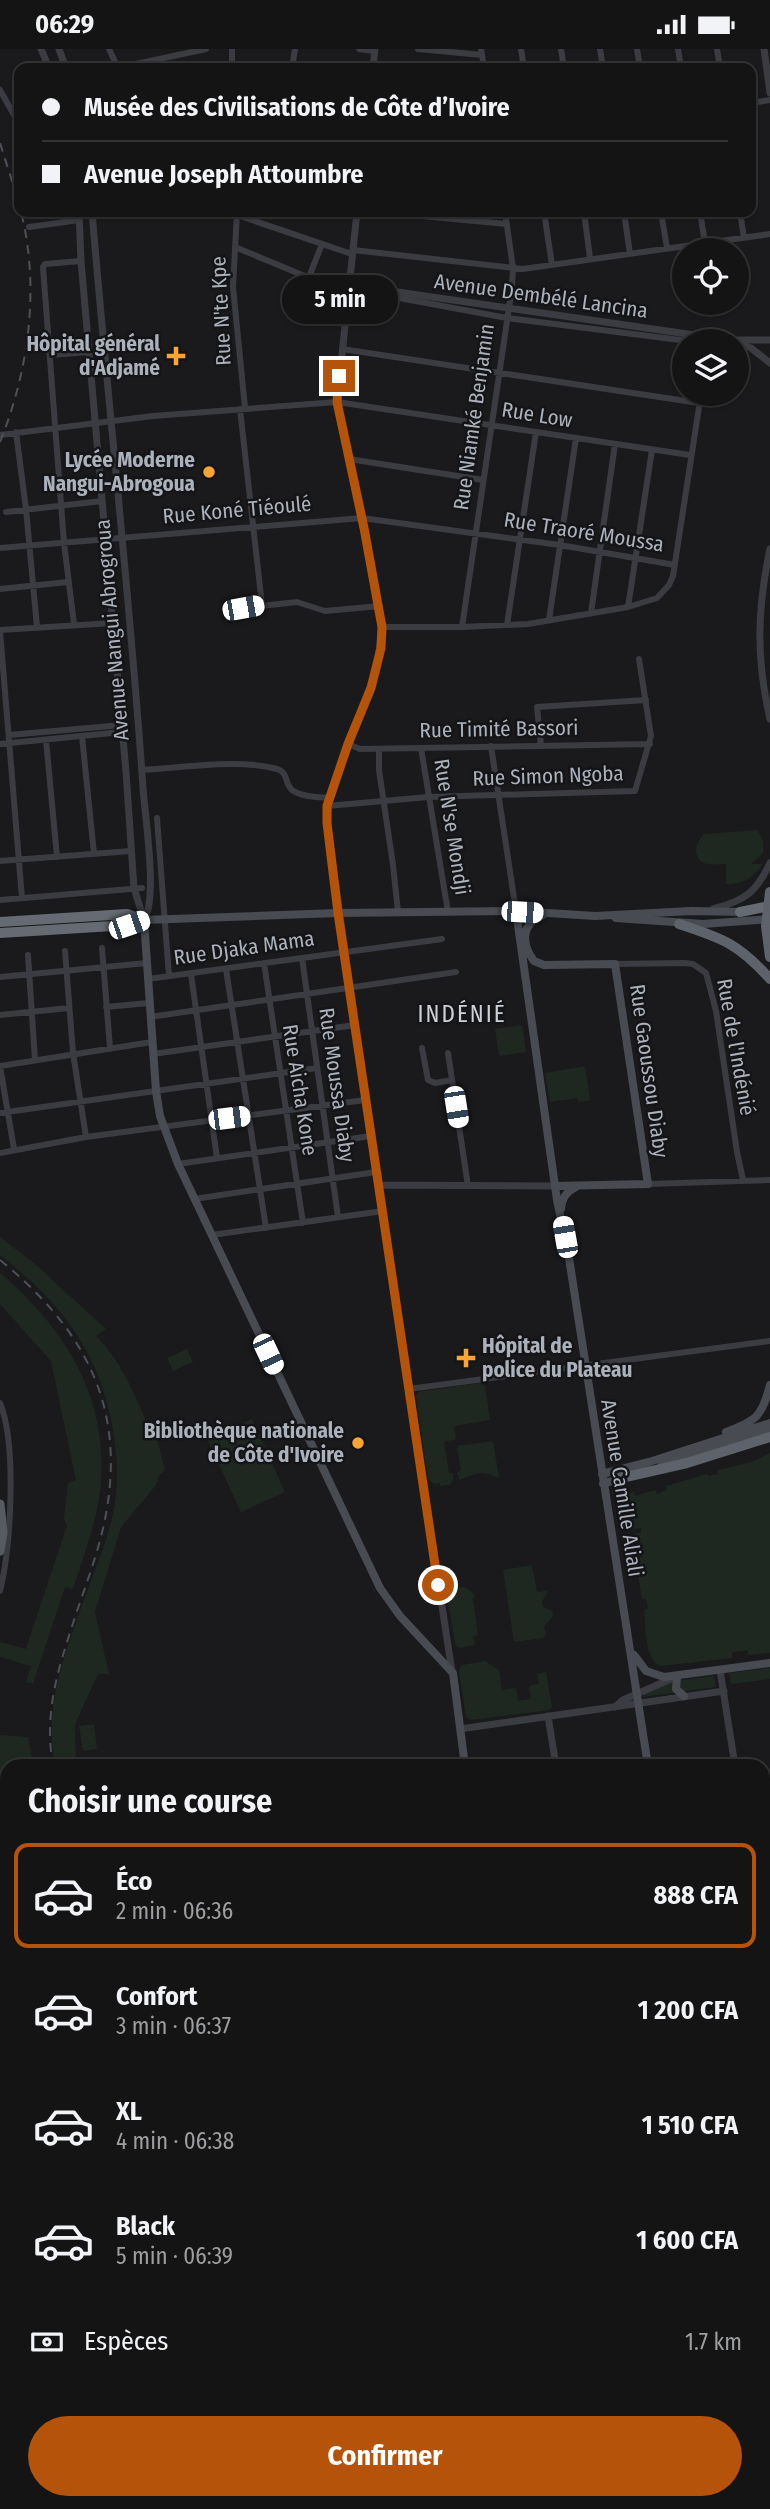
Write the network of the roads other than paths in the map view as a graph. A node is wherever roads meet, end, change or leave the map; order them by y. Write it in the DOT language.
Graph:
graph roads {
  1 [pos="206,49"];
  2 [pos="359,49"];
  3 [pos="418,49"];
  4 [pos="764,49"];
  5 [pos="375,50"];
  6 [pos="482,52"];
  7 [pos="141,63"];
  8 [pos="0,90"];
  9 [pos="770,93"];
  10 [pos="14,115"];
  11 [pos="74,217"];
  12 [pos="79,217"];
  13 [pos="92,217"];
  14 [pos="237,217"];
  15 [pos="248,217"];
  16 [pos="356,217"];
  17 [pos="432,217"];
  18 [pos="506,217"];
  19 [pos="545,217"];
  20 [pos="585,217"];
  21 [pos="625,217"];
  22 [pos="662,217"];
  23 [pos="701,217"];
  24 [pos="741,217"];
  25 [pos="507,224"];
  26 [pos="29,226"];
  27 [pos="770,234"];
  28 [pos="704,238"];
  29 [pos="744,238"];
  30 [pos="322,244"];
  31 [pos="235,247"];
  32 [pos="672,247"];
  33 [pos="667,248"];
  34 [pos="353,252"];
  35 [pos="630,254"];
  36 [pos="590,258"];
  37 [pos="81,261"];
  38 [pos="552,265"];
  39 [pos="513,268"];
  40 [pos="309,277"];
  41 [pos="349,285"];
  42 [pos="348,294"];
  43 [pos="507,314"];
  44 [pos="672,334"];
  45 [pos="672,339"];
  46 [pos="770,340"];
  47 [pos="749,341"];
  48 [pos="751,348"];
  49 [pos="342,349"];
  50 [pos="89,352"];
  51 [pos="770,354"];
  52 [pos="50,355"];
  53 [pos="770,363"];
  54 [pos="498,372"];
  55 [pos="672,399"];
  56 [pos="337,402"];
  57 [pos="698,406"];
  58 [pos="242,408"];
  59 [pos="103,422"];
  60 [pos="490,425"];
  61 [pos="56,427"];
  62 [pos="16,432"];
  63 [pos="537,432"];
  64 [pos="0,435"];
  65 [pos="576,438"];
  66 [pos="615,444"];
  67 [pos="652,450"];
  68 [pos="690,455"];
  69 [pos="349,460"];
  70 [pos="483,480"];
  71 [pos="102,501"];
  72 [pos="62,504"];
  73 [pos="26,509"];
  74 [pos="6,512"];
  75 [pos="362,517"];
  76 [pos="253,525"];
  77 [pos="475,532"];
  78 [pos="118,538"];
  79 [pos="520,539"];
  80 [pos="106,540"];
  81 [pos="64,543"];
  82 [pos="560,545"];
  83 [pos="29,546"];
  84 [pos="0,548"];
  85 [pos="770,549"];
  86 [pos="598,553"];
  87 [pos="635,558"];
  88 [pos="675,565"];
  89 [pos="68,582"];
  90 [pos="32,586"];
  91 [pos="0,589"];
  92 [pos="261,605"];
  93 [pos="380,606"];
  94 [pos="628,607"];
  95 [pos="243,608"];
  96 [pos="591,613"];
  97 [pos="549,620"];
  98 [pos="113,623"];
  99 [pos="74,624"];
  100 [pos="507,625"];
  101 [pos="37,627"];
  102 [pos="382,627"];
  103 [pos="462,628"];
  104 [pos="0,631"];
  105 [pos="639,659"];
  106 [pos="2,666"];
  107 [pos="646,700"];
  108 [pos="770,719"];
  109 [pos="122,729"];
  110 [pos="82,736"];
  111 [pos="9,739"];
  112 [pos="46,740"];
  113 [pos="0,744"];
  114 [pos="348,744"];
  115 [pos="650,744"];
  116 [pos="541,746"];
  117 [pos="491,747"];
  118 [pos="421,748"];
  119 [pos="379,749"];
  120 [pos="142,771"];
  121 [pos="498,794"];
  122 [pos="428,797"];
  123 [pos="383,799"];
  124 [pos="328,802"];
  125 [pos="157,818"];
  126 [pos="131,851"];
  127 [pos="94,854"];
  128 [pos="57,857"];
  129 [pos="19,860"];
  130 [pos="0,861"];
  131 [pos="770,863"];
  132 [pos="138,888"];
  133 [pos="770,892"];
  134 [pos="22,898"];
  135 [pos="0,899"];
  136 [pos="770,909"];
  137 [pos="398,912"];
  138 [pos="448,912"];
  139 [pos="516,912"];
  140 [pos="705,912"];
  141 [pos="740,912"];
  142 [pos="338,913"];
  143 [pos="548,913"];
  144 [pos="595,916"];
  145 [pos="164,918"];
  146 [pos="770,919"];
  147 [pos="144,920"];
  148 [pos="0,922"];
  149 [pos="679,924"];
  150 [pos="0,933"];
  151 [pos="442,939"];
  152 [pos="102,948"];
  153 [pos="65,951"];
  154 [pos="344,952"];
  155 [pos="28,955"];
  156 [pos="770,957"];
  157 [pos="302,958"];
  158 [pos="534,961"];
  159 [pos="147,963"];
  160 [pos="264,963"];
  161 [pos="615,964"];
  162 [pos="103,968"];
  163 [pos="226,969"];
  164 [pos="66,971"];
  165 [pos="456,972"];
  166 [pos="29,974"];
  167 [pos="191,975"];
  168 [pos="0,977"];
  169 [pos="169,977"];
  170 [pos="148,979"];
  171 [pos="770,979"];
  172 [pos="526,980"];
  173 [pos="349,988"];
  174 [pos="306,995"];
  175 [pos="270,1000"];
  176 [pos="149,1003"];
  177 [pos="233,1005"];
  178 [pos="106,1007"];
  179 [pos="69,1008"];
  180 [pos="195,1011"];
  181 [pos="33,1012"];
  182 [pos="0,1015"];
  183 [pos="150,1017"];
  184 [pos="355,1025"];
  185 [pos="312,1032"];
  186 [pos="274,1037"];
  187 [pos="152,1042"];
  188 [pos="239,1042"];
  189 [pos="201,1047"];
  190 [pos="110,1048"];
  191 [pos="422,1048"];
  192 [pos="73,1053"];
  193 [pos="447,1053"];
  194 [pos="153,1054"];
  195 [pos="36,1060"];
  196 [pos="0,1066"];
  197 [pos="317,1068"];
  198 [pos="280,1073"];
  199 [pos="243,1079"];
  200 [pos="452,1080"];
  201 [pos="206,1083"];
  202 [pos="156,1091"];
  203 [pos="366,1100"];
  204 [pos="79,1101"];
  205 [pos="322,1105"];
  206 [pos="286,1110"];
  207 [pos="3,1112"];
  208 [pos="248,1116"];
  209 [pos="211,1120"];
  210 [pos="164,1127"];
  211 [pos="371,1136"];
  212 [pos="86,1137"];
  213 [pos="327,1142"];
  214 [pos="291,1146"];
  215 [pos="14,1149"];
  216 [pos="254,1152"];
  217 [pos="0,1153"];
  218 [pos="217,1158"];
  219 [pos="178,1164"];
  220 [pos="376,1172"];
  221 [pos="333,1178"];
  222 [pos="743,1180"];
  223 [pos="770,1180"];
  224 [pos="297,1183"];
  225 [pos="648,1184"];
  226 [pos="379,1185"];
  227 [pos="578,1185"];
  228 [pos="468,1186"];
  229 [pos="555,1186"];
  230 [pos="259,1188"];
  231 [pos="194,1199"];
  232 [pos="383,1211"];
  233 [pos="561,1215"];
  234 [pos="338,1217"];
  235 [pos="303,1223"];
  236 [pos="266,1228"];
  237 [pos="212,1235"];
  238 [pos="770,1341"];
  239 [pos="585,1365"];
  240 [pos="770,1385"];
  241 [pos="409,1389"];
  242 [pos="0,1403"];
  243 [pos="770,1423"];
  244 [pos="770,1430"];
  245 [pos="770,1437"];
  246 [pos="682,1451"];
  247 [pos="621,1478"];
  248 [pos="602,1479"];
  249 [pos="0,1504"];
  250 [pos="0,1551"];
  251 [pos="0,1591"];
  252 [pos="628,1643"];
  253 [pos="770,1663"];
  254 [pos="720,1670"];
  255 [pos="453,1673"];
  256 [pos="675,1677"];
  257 [pos="724,1691"];
  258 [pos="684,1696"];
  259 [pos="637,1699"];
  260 [pos="548,1716"];
  261 [pos="460,1729"];
  262 [pos="464,1759"];
  263 [pos="555,1759"];
  264 [pos="647,1759"];
  265 [pos="734,1759"];
  1 -- 7 [label="street"];
  2 -- 5 [label="street"];
  3 -- 6 [label="street"];
  4 -- 9 [label="street"];
  8 -- 10 [label="street"];
  11 -- 26 [label="street"];
  12 -- 37 [label="street, Avenue Nangui Abrogroua"];
  13 -- 59 [label="street, Avenue Nangui Abrogroua"];
  14 -- 31 [label="street, Rue N'te Kpe"];
  15 -- 30 [label="street"];
  16 -- 34 [label="street"];
  17 -- 25 [label="street"];
  18 -- 25 [label="street, Rue Niamké Benjamin"];
  19 -- 38 [label="street"];
  20 -- 36 [label="street"];
  21 -- 35 [label="street"];
  22 -- 33 [label="street"];
  23 -- 28 [label="street"];
  24 -- 29 [label="street"];
  25 -- 39 [label="street, Rue Niamké Benjamin"];
  27 -- 29 [label="street"];
  30 -- 34 [label="street"];
  30 -- 40 [label="street"];
  31 -- 40 [label="street"];
  31 -- 58 [label="street, Rue N'te Kpe"];
  32 -- 33 [label="street"];
  33 -- 35 [label="street"];
  34 -- 39 [label="street"];
  34 -- 41 [label="street"];
  35 -- 36 [label="street"];
  36 -- 38 [label="street"];
  37 -- 50 [label="street, Avenue Nangui Abrogroua"];
  37 -- 52 [label="street"];
  38 -- 39 [label="street"];
  39 -- 43 [label="street, Rue Niamké Benjamin"];
  40 -- 42 [label="street"];
  41 -- 42 [label="street"];
  41 -- 43 [label="street, Avenue Dembélé Lancina"];
  42 -- 49 [label="street"];
  43 -- 44 [label="street, Avenue Dembélé Lancina"];
  43 -- 45 [label="street"];
  43 -- 54 [label="street, Rue Niamké Benjamin"];
  46 -- 47 [label="street, Avenue Dembélé Lancina"];
  48 -- 51 [label="street"];
  48 -- 53 [label="street"];
  49 -- 54 [label="street"];
  49 -- 56 [label="street"];
  50 -- 52 [label="street"];
  50 -- 59 [label="street, Avenue Nangui Abrogroua"];
  52 -- 61 [label="street"];
  54 -- 55 [label="street"];
  54 -- 60 [label="street, Rue Niamké Benjamin"];
  56 -- 58 [label="street, Rue Low"];
  56 -- 60 [label="street, Rue Low"];
  56 -- 69 [label="street"];
  57 -- 68 [label="street"];
  58 -- 59 [label="street, Rue Low"];
  58 -- 76 [label="street, Rue N'te Kpe"];
  59 -- 61 [label="street, Rue Low"];
  59 -- 71 [label="street, Avenue Nangui Abrogroua"];
  59 -- 78 [label="street, Avenue Nangui Abrogroua"];
  60 -- 63 [label="street, Rue Low"];
  60 -- 70 [label="street, Rue Niamké Benjamin"];
  61 -- 62 [label="street, Rue Low"];
  61 -- 72 [label="street"];
  62 -- 64 [label="street, Rue Low"];
  62 -- 73 [label="street"];
  63 -- 65 [label="street, Rue Low"];
  63 -- 79 [label="street"];
  65 -- 66 [label="street, Rue Low"];
  65 -- 82 [label="street"];
  66 -- 67 [label="street, Rue Low"];
  66 -- 86 [label="street"];
  67 -- 68 [label="street, Rue Low"];
  67 -- 87 [label="street"];
  68 -- 88 [label="street"];
  69 -- 70 [label="street"];
  69 -- 75 [label="street"];
  70 -- 77 [label="street, Rue Niamké Benjamin"];
  71 -- 72 [label="street"];
  71 -- 80 [label="street, Avenue Nangui Abrogroua"];
  72 -- 73 [label="street"];
  72 -- 81 [label="street"];
  73 -- 74 [label="street"];
  73 -- 83 [label="street"];
  75 -- 76 [label="street, Rue Koné Tiéoulé"];
  75 -- 77 [label="street, Rue Traoré Moussa"];
  75 -- 93 [label="street"];
  76 -- 78 [label="street, Rue Koné Tiéoulé"];
  76 -- 92 [label="street, Rue N'te Kpe"];
  77 -- 79 [label="street, Rue Traoré Moussa"];
  77 -- 103 [label="street, Rue Niamké Benjamin"];
  78 -- 80 [label="street, Rue Koné Tiéoulé"];
  78 -- 120 [label="street, Avenue Nangui Abrogroua"];
  79 -- 82 [label="street, Rue Traoré Moussa"];
  79 -- 100 [label="street"];
  80 -- 81 [label="street, Rue Koné Tiéoulé"];
  80 -- 98 [label="street, Avenue Nangui Abrogroua"];
  81 -- 83 [label="street, Rue Koné Tiéoulé"];
  81 -- 89 [label="street"];
  82 -- 86 [label="street, Rue Traoré Moussa"];
  82 -- 97 [label="street"];
  83 -- 84 [label="street, Rue Koné Tiéoulé"];
  83 -- 90 [label="street"];
  85 -- 108 [label="street"];
  86 -- 87 [label="street, Rue Traoré Moussa"];
  86 -- 96 [label="street"];
  87 -- 88 [label="street, Rue Traoré Moussa"];
  87 -- 94 [label="street"];
  88 -- 94 [label="street"];
  89 -- 90 [label="street"];
  89 -- 99 [label="street"];
  90 -- 91 [label="street"];
  90 -- 101 [label="street"];
  92 -- 93 [label="street"];
  92 -- 95 [label="street"];
  93 -- 102 [label="street"];
  94 -- 96 [label="street"];
  96 -- 97 [label="street"];
  97 -- 100 [label="street"];
  98 -- 99 [label="street"];
  98 -- 109 [label="street, Avenue Nangui Abrogroua"];
  99 -- 101 [label="street"];
  100 -- 103 [label="street"];
  101 -- 104 [label="street"];
  102 -- 103 [label="street"];
  102 -- 114 [label="street"];
  104 -- 106 [label="street"];
  105 -- 107 [label="street, Rue Simon Ngoba"];
  106 -- 111 [label="street"];
  107 -- 115 [label="street, Rue Simon Ngoba"];
  107 -- 116 [label="street"];
  109 -- 110 [label="street"];
  109 -- 111 [label="street"];
  109 -- 126 [label="street, Avenue Nangui Abrogroua"];
  110 -- 112 [label="street"];
  110 -- 127 [label="street"];
  111 -- 112 [label="street"];
  111 -- 113 [label="street"];
  111 -- 129 [label="street"];
  112 -- 128 [label="street"];
  114 -- 119 [label="street, Rue Timité Bassori"];
  114 -- 124 [label="street"];
  115 -- 116 [label="street, Rue Timité Bassori"];
  115 -- 121 [label="street, Rue Simon Ngoba"];
  116 -- 117 [label="street, Rue Timité Bassori"];
  117 -- 118 [label="street, Rue Timité Bassori"];
  117 -- 121 [label="street"];
  118 -- 119 [label="street, Rue Timité Bassori"];
  118 -- 122 [label="street, Rue N'se Mondji"];
  119 -- 123 [label="street"];
  120 -- 124 [label="street, Rue Simon Ngoba"];
  120 -- 147 [label="street, Avenue Nangui Abrogroua"];
  121 -- 122 [label="street, Rue Simon Ngoba"];
  121 -- 139 [label="street"];
  122 -- 123 [label="street, Rue Simon Ngoba"];
  122 -- 138 [label="street, Rue N'se Mondji"];
  123 -- 124 [label="street, Rue Simon Ngoba"];
  123 -- 137 [label="street"];
  124 -- 142 [label="street"];
  125 -- 145 [label="street"];
  126 -- 127 [label="street"];
  126 -- 132 [label="street, Avenue Nangui Abrogroua"];
  127 -- 128 [label="street"];
  128 -- 129 [label="street"];
  129 -- 130 [label="street"];
  129 -- 134 [label="street"];
  131 -- 140 [label="street"];
  132 -- 134 [label="street"];
  132 -- 147 [label="street, Avenue Nangui Abrogroua"];
  133 -- 156 [label="highway, bridge"];
  134 -- 135 [label="street"];
  136 -- 141 [label="highway"];
  137 -- 138 [label="main road"];
  137 -- 142 [label="main road"];
  138 -- 139 [label="main road"];
  139 -- 143 [label="main road"];
  139 -- 172 [label="main road, Avenue Camille Aliali"];
  140 -- 141 [label="main road"];
  140 -- 144 [label="main road"];
  142 -- 145 [label="main road"];
  142 -- 154 [label="street"];
  143 -- 144 [label="main road"];
  143 -- 158 [label="main road"];
  144 -- 149 [label="main road"];
  145 -- 147 [label="main road"];
  145 -- 169 [label="street"];
  146 -- 149 [label="main road"];
  147 -- 148 [label="highway"];
  147 -- 150 [label="highway"];
  147 -- 159 [label="main road, Avenue Nangui Abrogroua"];
  149 -- 171 [label="highway"];
  151 -- 154 [label="street, Rue Djaka Mama"];
  152 -- 162 [label="street"];
  153 -- 164 [label="street"];
  154 -- 157 [label="street, Rue Djaka Mama"];
  154 -- 173 [label="street"];
  155 -- 166 [label="street"];
  157 -- 160 [label="street, Rue Djaka Mama"];
  157 -- 174 [label="street, Rue Moussa Diaby"];
  158 -- 161 [label="main road, Rue de l'Indénié"];
  158 -- 172 [label="main road"];
  159 -- 162 [label="street"];
  159 -- 170 [label="main road, Avenue Nangui Abrogroua"];
  160 -- 163 [label="street, Rue Djaka Mama"];
  160 -- 175 [label="street, Rue Aicha Kone"];
  161 -- 222 [label="street, Rue de l'Indénié"];
  161 -- 225 [label="main road, Rue Gaoussou Diaby"];
  162 -- 164 [label="street"];
  162 -- 178 [label="street"];
  163 -- 167 [label="street, Rue Djaka Mama"];
  163 -- 177 [label="street"];
  164 -- 166 [label="street"];
  164 -- 179 [label="street"];
  165 -- 173 [label="street"];
  166 -- 168 [label="street"];
  166 -- 181 [label="street"];
  167 -- 169 [label="street, Rue Djaka Mama"];
  167 -- 180 [label="street"];
  169 -- 170 [label="street, Rue Djaka Mama"];
  170 -- 176 [label="main road, Avenue Nangui Abrogroua"];
  172 -- 229 [label="main road, Avenue Camille Aliali"];
  173 -- 174 [label="street"];
  173 -- 184 [label="street"];
  174 -- 175 [label="street"];
  174 -- 185 [label="street, Rue Moussa Diaby"];
  175 -- 177 [label="street"];
  175 -- 186 [label="street, Rue Aicha Kone"];
  176 -- 178 [label="street"];
  176 -- 183 [label="main road, Avenue Nangui Abrogroua"];
  177 -- 180 [label="street"];
  177 -- 188 [label="street"];
  178 -- 190 [label="street"];
  179 -- 181 [label="street"];
  179 -- 192 [label="street"];
  180 -- 183 [label="street"];
  180 -- 189 [label="street"];
  181 -- 182 [label="street"];
  181 -- 195 [label="street"];
  183 -- 187 [label="main road, Avenue Nangui Abrogroua"];
  184 -- 185 [label="street"];
  184 -- 203 [label="street"];
  185 -- 186 [label="street"];
  185 -- 197 [label="street, Rue Moussa Diaby"];
  186 -- 188 [label="street"];
  186 -- 198 [label="street, Rue Aicha Kone"];
  187 -- 190 [label="street"];
  187 -- 194 [label="main road, Avenue Nangui Abrogroua"];
  188 -- 189 [label="street"];
  188 -- 199 [label="street"];
  189 -- 194 [label="street"];
  189 -- 201 [label="street"];
  190 -- 192 [label="street"];
  191 -- 200 [label="street"];
  192 -- 195 [label="street"];
  192 -- 204 [label="street"];
  193 -- 200 [label="street"];
  194 -- 202 [label="main road, Avenue Nangui Abrogroua"];
  195 -- 196 [label="street"];
  196 -- 207 [label="street"];
  197 -- 198 [label="street"];
  197 -- 205 [label="street, Rue Moussa Diaby"];
  198 -- 199 [label="street"];
  198 -- 206 [label="street, Rue Aicha Kone"];
  199 -- 201 [label="street"];
  199 -- 208 [label="street"];
  200 -- 228 [label="street"];
  201 -- 202 [label="street"];
  201 -- 209 [label="street"];
  202 -- 204 [label="street"];
  202 -- 210 [label="main road, Avenue Nangui Abrogroua"];
  203 -- 205 [label="street"];
  203 -- 211 [label="street"];
  204 -- 207 [label="street"];
  204 -- 212 [label="street"];
  205 -- 206 [label="street"];
  205 -- 213 [label="street, Rue Moussa Diaby"];
  206 -- 208 [label="street"];
  206 -- 214 [label="street, Rue Aicha Kone"];
  207 -- 215 [label="street"];
  208 -- 209 [label="street"];
  208 -- 216 [label="street"];
  209 -- 210 [label="street"];
  209 -- 218 [label="street"];
  210 -- 212 [label="street"];
  210 -- 219 [label="main road, Avenue Nangui Abrogroua"];
  211 -- 213 [label="street"];
  211 -- 220 [label="street"];
  212 -- 215 [label="street"];
  213 -- 214 [label="street"];
  213 -- 221 [label="street, Rue Moussa Diaby"];
  214 -- 216 [label="street"];
  214 -- 224 [label="street, Rue Aicha Kone"];
  215 -- 217 [label="street"];
  216 -- 218 [label="street"];
  216 -- 230 [label="street"];
  218 -- 219 [label="street"];
  219 -- 231 [label="main road, Avenue Nangui Abrogroua"];
  220 -- 221 [label="street"];
  220 -- 226 [label="street"];
  221 -- 224 [label="street"];
  221 -- 234 [label="street, Rue Moussa Diaby"];
  222 -- 223 [label="street"];
  222 -- 225 [label="street"];
  224 -- 230 [label="street"];
  224 -- 235 [label="street, Rue Aicha Kone"];
  225 -- 227 [label="main road"];
  226 -- 228 [label="street"];
  226 -- 232 [label="street"];
  227 -- 229 [label="main road"];
  227 -- 233 [label="main road"];
  228 -- 229 [label="street"];
  229 -- 233 [label="main road, Avenue Camille Aliali"];
  230 -- 231 [label="street"];
  230 -- 236 [label="street"];
  231 -- 237 [label="main road, Avenue Nangui Abrogroua"];
  232 -- 234 [label="street"];
  232 -- 241 [label="street"];
  233 -- 239 [label="main road, Avenue Camille Aliali"];
  234 -- 235 [label="street"];
  235 -- 236 [label="street"];
  236 -- 237 [label="street"];
  237 -- 255 [label="main road, Avenue Nangui Abrogroua"];
  238 -- 239 [label="street"];
  239 -- 241 [label="street"];
  239 -- 248 [label="main road, Avenue Camille Aliali"];
  240 -- 246 [label="main road"];
  241 -- 255 [label="street"];
  242 -- 251 [label="street"];
  243 -- 246 [label="main road"];
  244 -- 247 [label="main road"];
  245 -- 247 [label="highway"];
  246 -- 248 [label="main road"];
  247 -- 248 [label="main road"];
  248 -- 252 [label="main road, Avenue Camille Aliali"];
  249 -- 250 [label="main road"];
  252 -- 256 [label="main road"];
  252 -- 259 [label="main road, Avenue Camille Aliali"];
  253 -- 254 [label="main road"];
  254 -- 256 [label="main road"];
  254 -- 257 [label="street"];
  255 -- 261 [label="main road"];
  256 -- 258 [label="main road"];
  256 -- 259 [label="street"];
  257 -- 258 [label="street"];
  257 -- 265 [label="street"];
  258 -- 259 [label="street"];
  259 -- 260 [label="street"];
  259 -- 264 [label="main road, Avenue Camille Aliali"];
  260 -- 261 [label="street"];
  260 -- 263 [label="street"];
  261 -- 262 [label="main road"];
}
